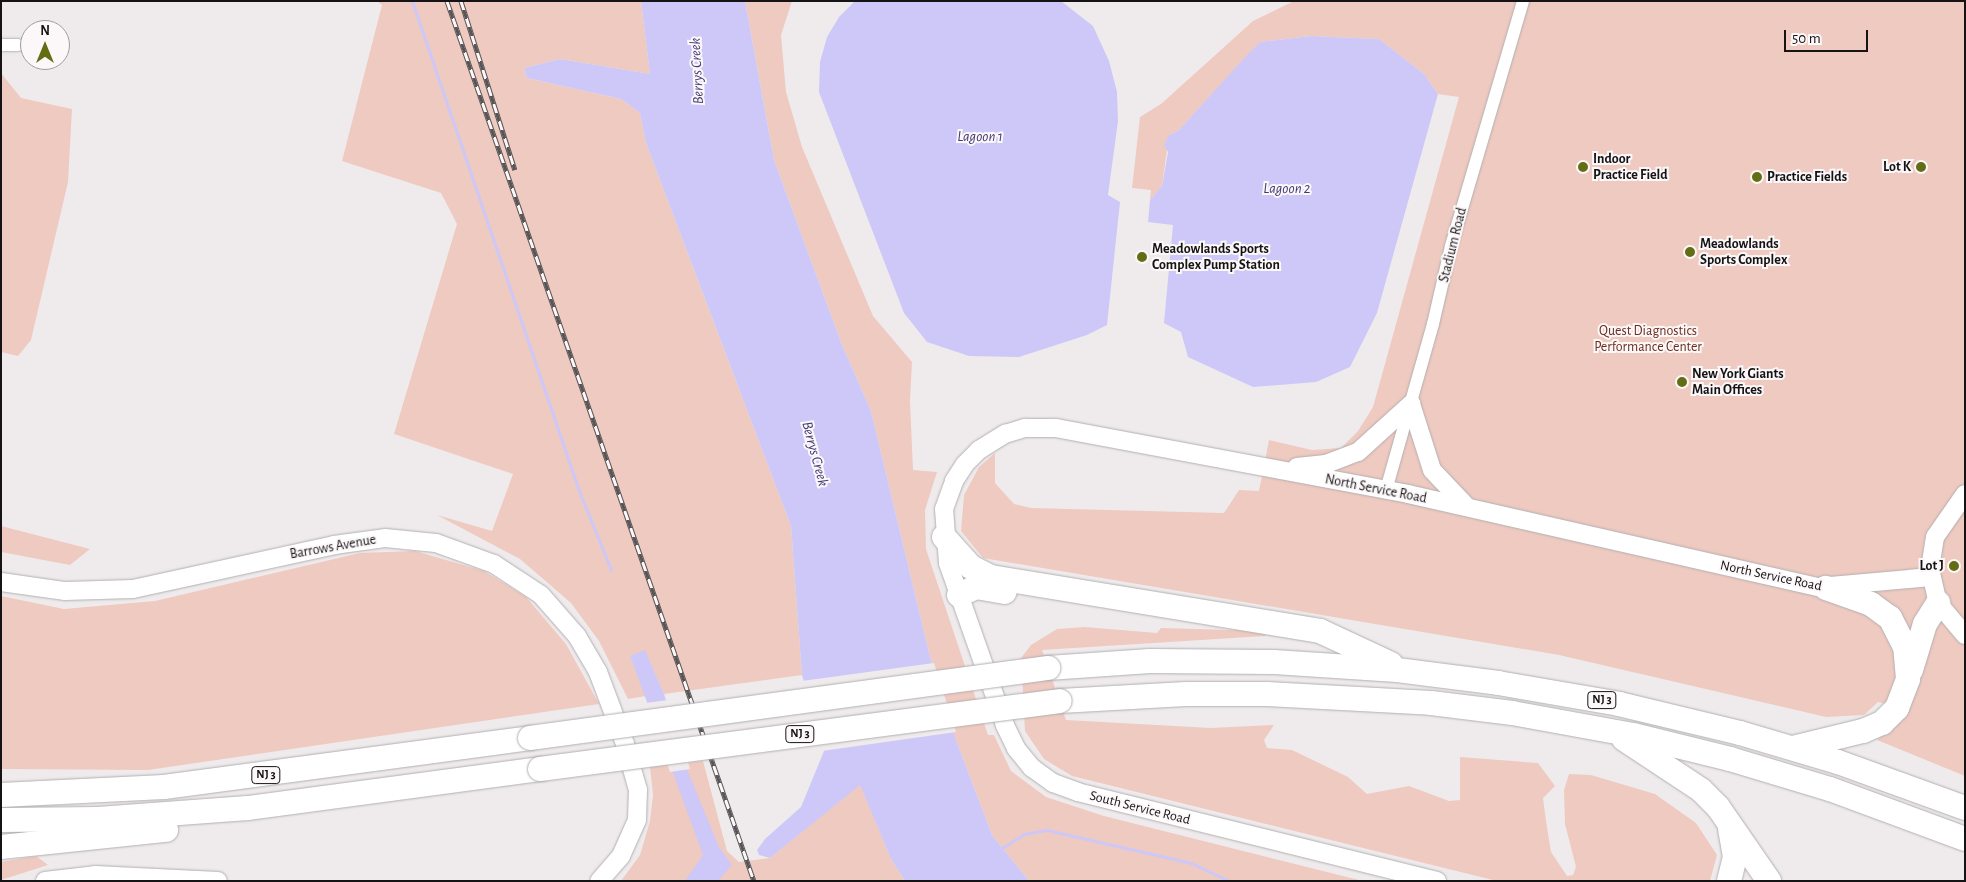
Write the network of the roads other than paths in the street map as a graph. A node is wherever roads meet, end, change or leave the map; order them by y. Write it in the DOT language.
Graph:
graph roads {
  1 [pos="1523,1"];
  2 [pos="1,45"];
  3 [pos="18,45"];
  4 [pos="1411,404"];
  5 [pos="1278,470"];
  6 [pos="1386,490"];
  7 [pos="1965,494"];
  8 [pos="1469,509"];
  9 [pos="944,537"];
  10 [pos="1930,577"];
  11 [pos="1,582"];
  12 [pos="1826,588"];
  13 [pos="959,595"];
  14 [pos="1938,603"];
  15 [pos="1269,623"];
  16 [pos="1965,634"];
  17 [pos="1406,671"];
  18 [pos="1909,674"];
  19 [pos="1610,730"];
  20 [pos="1793,748"];
  21 [pos="1,795"];
  22 [pos="248,808"];
  23 [pos="1965,808"];
  24 [pos="1,820"];
  25 [pos="1726,820"];
  26 [pos="1965,839"];
  27 [pos="1,847"];
  28 [pos="45,881"];
  29 [pos="218,881"];
  30 [pos="599,881"];
  31 [pos="1437,881"];
  32 [pos="1729,881"];
  33 [pos="1769,881"];
  1 -- 4 [label="street, Stadium Road"];
  2 -- 3 [label="street"];
  4 -- 5 [label="street"];
  4 -- 6 [label="street, Stadium Road"];
  4 -- 8 [label="street"];
  5 -- 6 [label="street, North Service Road"];
  5 -- 9 [label="street, North Service Road"];
  6 -- 8 [label="street, North Service Road"];
  7 -- 10 [label="street"];
  8 -- 12 [label="street, North Service Road"];
  9 -- 13 [label="street, North Service Road"];
  9 -- 15 [label="highway"];
  10 -- 12 [label="street, North Service Road"];
  10 -- 14 [label="street"];
  11 -- 30 [label="street, Barrows Avenue"];
  12 -- 18 [label="highway"];
  13 -- 15 [label="highway"];
  13 -- 31 [label="street, South Service Road"];
  14 -- 16 [label="street"];
  14 -- 18 [label="highway"];
  15 -- 17 [label="highway"];
  17 -- 20 [label="highway, NJ 3"];
  17 -- 21 [label="highway, NJ 3, bridge"];
  18 -- 20 [label="highway"];
  19 -- 22 [label="highway, NJ 3, bridge"];
  19 -- 25 [label="highway"];
  19 -- 26 [label="highway, NJ 3"];
  20 -- 23 [label="highway, NJ 3"];
  22 -- 24 [label="highway, NJ 3"];
  22 -- 27 [label="highway"];
  25 -- 32 [label="highway"];
  25 -- 33 [label="highway"];
  28 -- 29 [label="street"];
}
